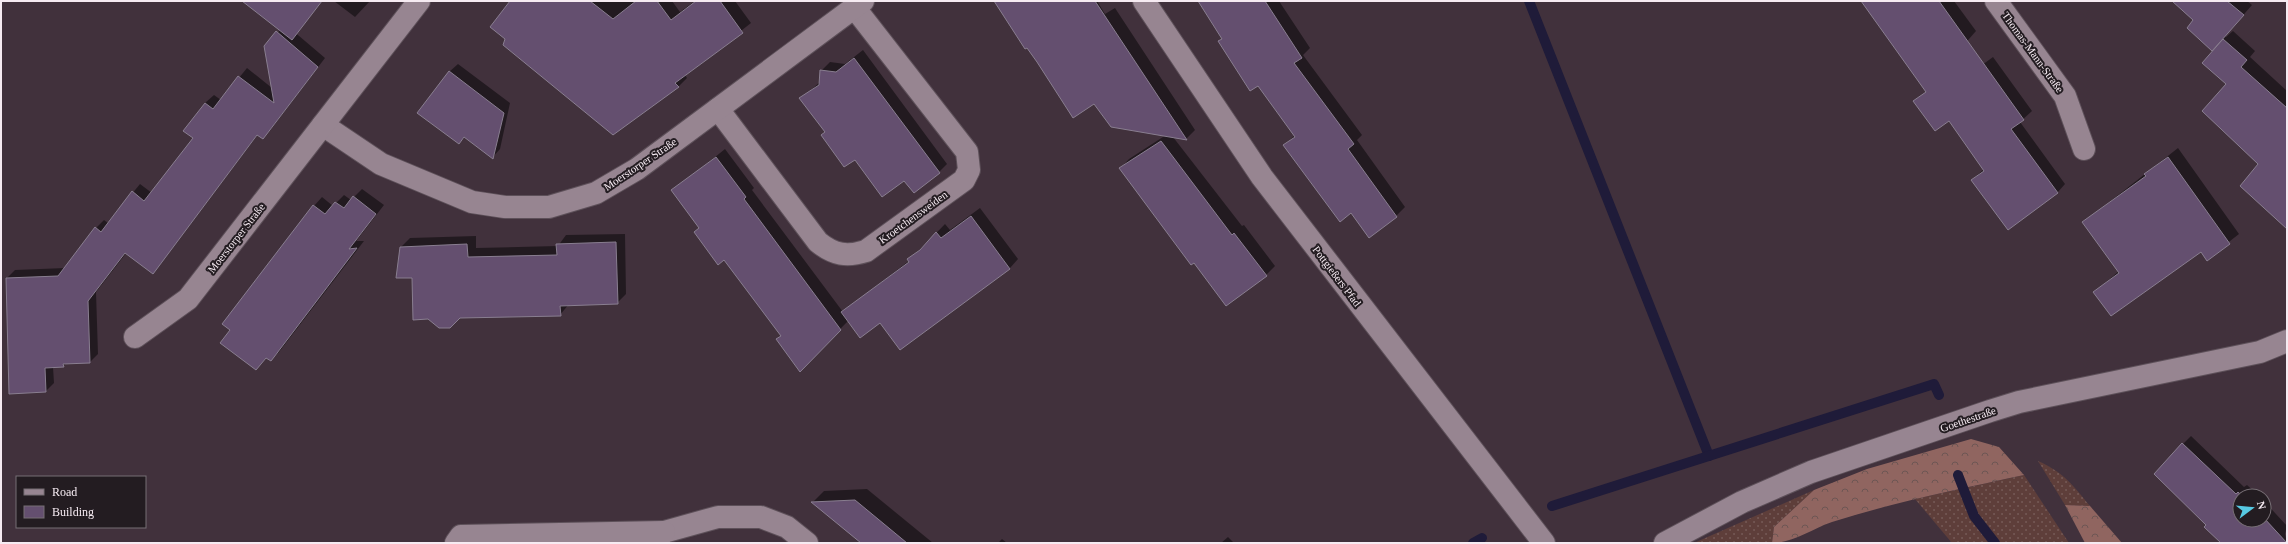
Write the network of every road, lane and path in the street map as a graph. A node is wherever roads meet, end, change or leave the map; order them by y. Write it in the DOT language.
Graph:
graph roads {
  1 [pos="419,1"];
  2 [pos="1144,1"];
  3 [pos="1996,1"];
  4 [pos="858,4"];
  5 [pos="718,109"];
  6 [pos="323,125"];
  7 [pos="2084,149"];
  8 [pos="135,337"];
  9 [pos="2287,341"];
  10 [pos="659,537"];
  11 [pos="456,543"];
  12 [pos="807,543"];
  13 [pos="1544,543"];
  14 [pos="1665,543"];
  1 -- 6 [label="street, Moerstorper Straße"];
  2 -- 13 [label="street, Pottgießers Pfad"];
  3 -- 7 [label="street, Thomas-Mann-Straße"];
  4 -- 5 [label="street, Moerstorper Straße"];
  4 -- 5 [label="street, Kroetchensweiden"];
  5 -- 6 [label="street, Moerstorper Straße"];
  6 -- 8 [label="street, Moerstorper Straße"];
  9 -- 14 [label="street, Goethestraße"];
  10 -- 11 [label="street"];
  10 -- 12 [label="street"];
}
